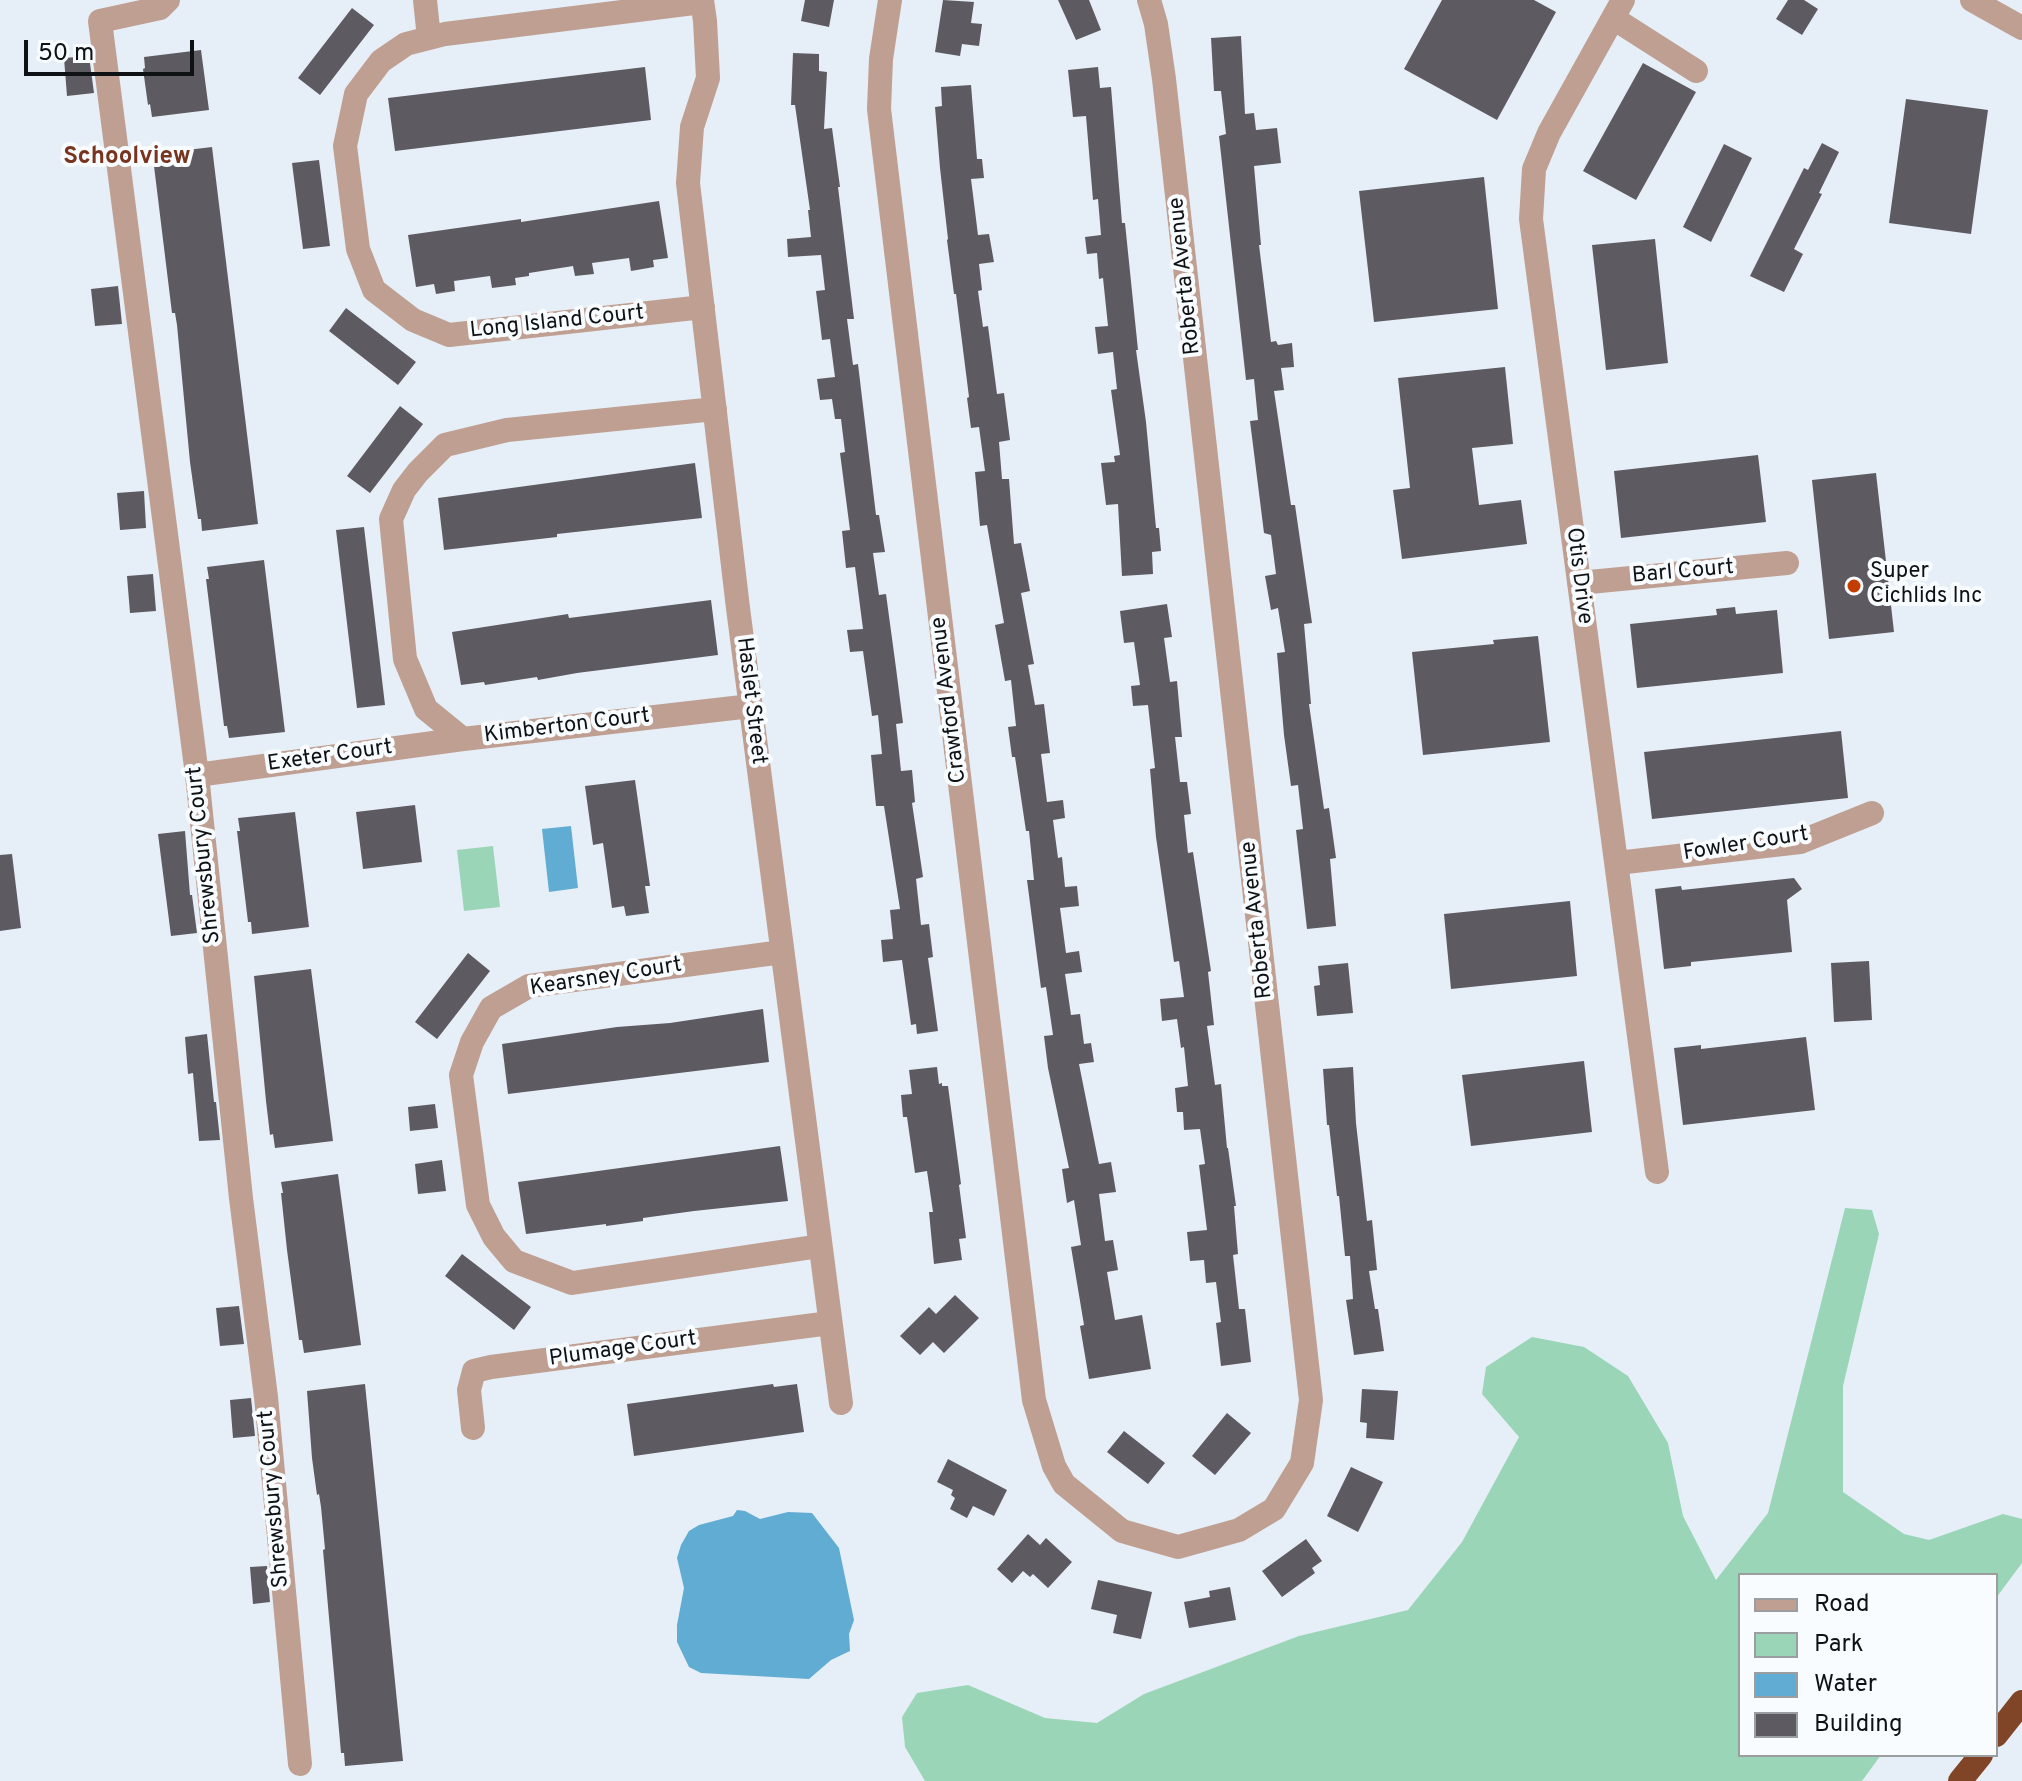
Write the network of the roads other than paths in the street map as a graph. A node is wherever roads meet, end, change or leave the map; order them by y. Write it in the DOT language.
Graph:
graph roads {
  1 [pos="168,0"];
  2 [pos="425,0"];
  3 [pos="890,0"];
  4 [pos="1149,0"];
  5 [pos="1972,0"];
  6 [pos="702,1"];
  7 [pos="1618,9"];
  8 [pos="2022,28"];
  9 [pos="429,38"];
  10 [pos="1696,71"];
  11 [pos="703,307"];
  12 [pos="715,409"];
  13 [pos="1787,563"];
  14 [pos="1579,583"];
  15 [pos="751,706"];
  16 [pos="463,739"];
  17 [pos="197,775"];
  18 [pos="1872,813"];
  19 [pos="1617,863"];
  20 [pos="782,952"];
  21 [pos="1657,1172"];
  22 [pos="820,1246"];
  23 [pos="830,1323"];
  24 [pos="1034,1400"];
  25 [pos="841,1403"];
  26 [pos="473,1428"];
  27 [pos="2022,1702"];
  28 [pos="1998,1732"];
  29 [pos="1979,1757"];
  30 [pos="300,1764"];
  31 [pos="1960,1781"];
  1 -- 17 [label="street, Shrewsbury Court"];
  2 -- 9 [label="street"];
  3 -- 24 [label="street, Crawford Avenue"];
  4 -- 24 [label="street, Roberta Avenue"];
  5 -- 8 [label="street"];
  6 -- 9 [label="street, Long Island Court"];
  6 -- 11 [label="street, Haslet Street"];
  7 -- 10 [label="street"];
  7 -- 14 [label="street, Otis Drive"];
  9 -- 11 [label="street, Long Island Court"];
  11 -- 12 [label="street, Haslet Street"];
  12 -- 15 [label="street, Haslet Street"];
  12 -- 16 [label="street, Kimberton Court"];
  13 -- 14 [label="street, Barl Court"];
  14 -- 19 [label="street, Otis Drive"];
  15 -- 16 [label="street, Kimberton Court"];
  15 -- 20 [label="street, Haslet Street"];
  16 -- 17 [label="street, Exeter Court"];
  17 -- 30 [label="street, Shrewsbury Court"];
  18 -- 19 [label="street, Fowler Court"];
  19 -- 21 [label="street, Otis Drive"];
  20 -- 22 [label="street, Haslet Street"];
  20 -- 22 [label="street, Kearsney Court"];
  22 -- 23 [label="street, Haslet Street"];
  23 -- 25 [label="street, Haslet Street"];
  23 -- 26 [label="street, Plumage Court"];
  27 -- 28 [label="highway"];
  29 -- 31 [label="highway"];
}
